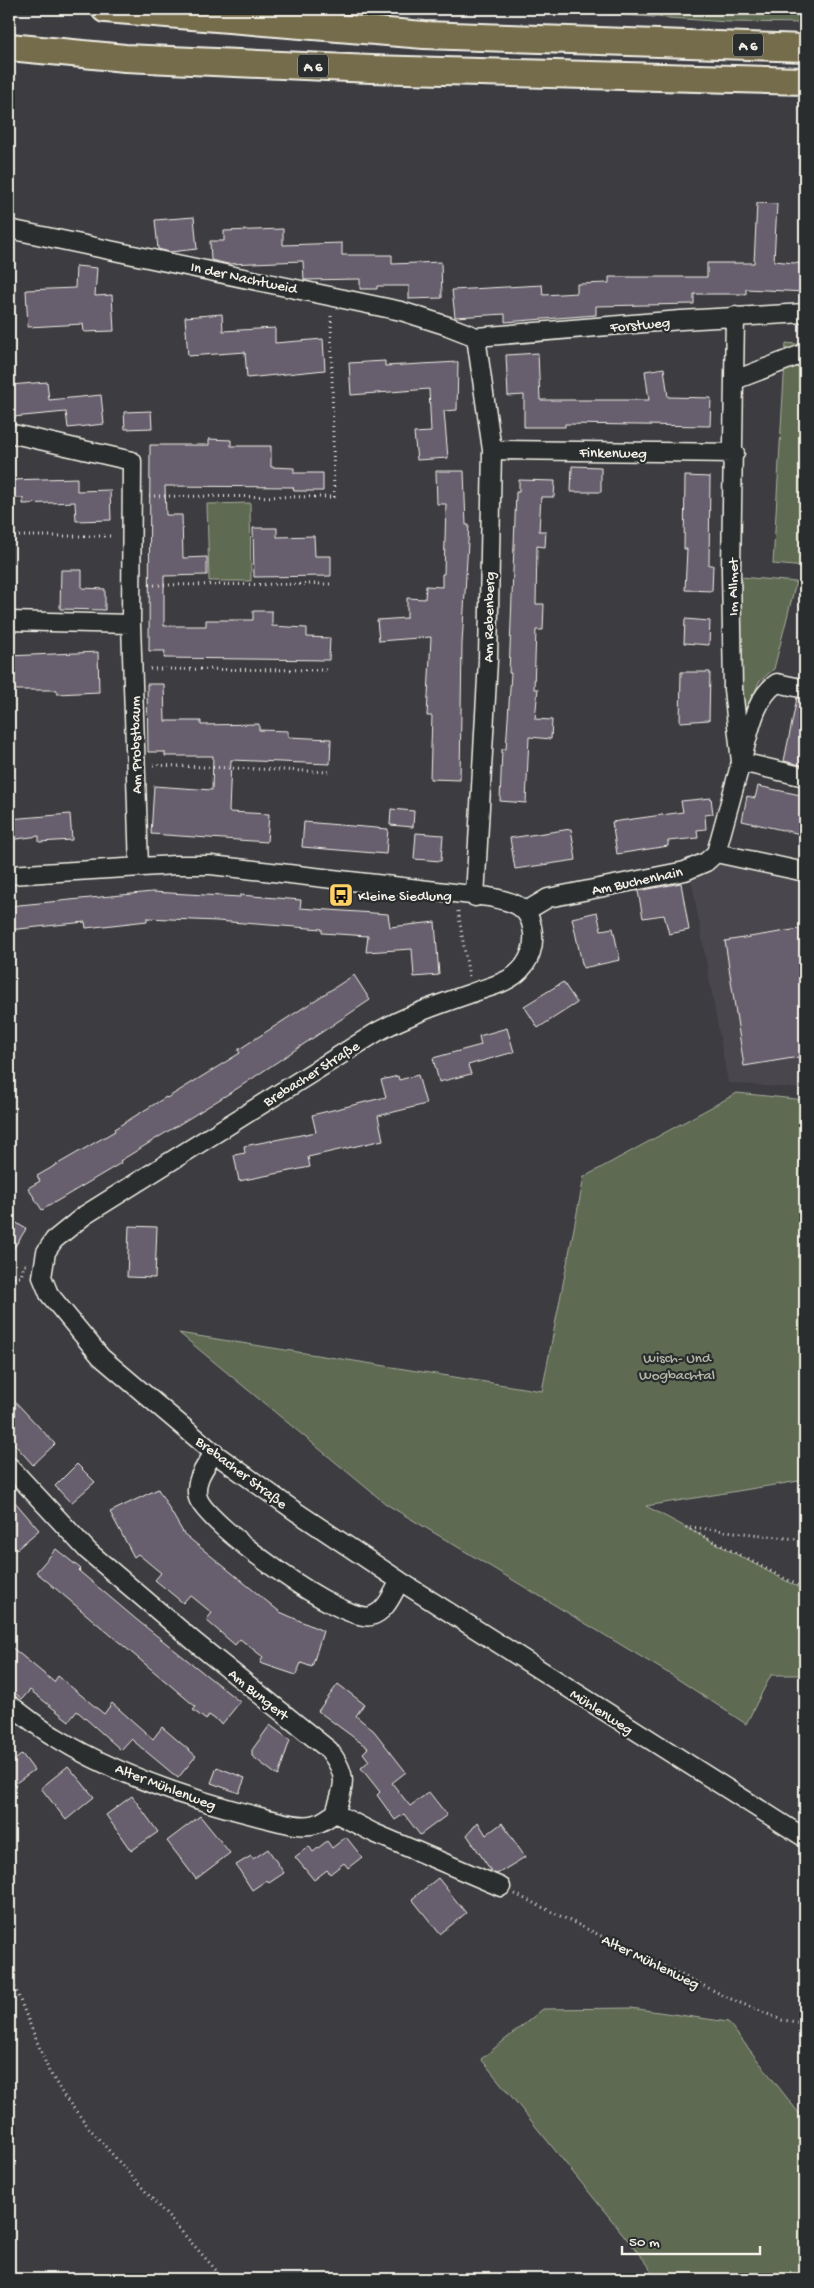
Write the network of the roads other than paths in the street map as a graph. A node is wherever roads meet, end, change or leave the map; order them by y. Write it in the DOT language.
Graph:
graph roads {
  1 [pos="105,9"];
  2 [pos="9,47"];
  3 [pos="805,48"];
  4 [pos="805,82"];
  5 [pos="9,229"];
  6 [pos="805,313"];
  7 [pos="735,316"];
  8 [pos="476,337"];
  9 [pos="805,353"];
  10 [pos="735,380"];
  11 [pos="9,433"];
  12 [pos="492,450"];
  13 [pos="735,453"];
  14 [pos="9,621"];
  15 [pos="131,624"];
  16 [pos="805,689"];
  17 [pos="741,762"];
  18 [pos="805,776"];
  19 [pos="716,853"];
  20 [pos="138,867"];
  21 [pos="805,872"];
  22 [pos="9,875"];
  23 [pos="475,897"];
  24 [pos="526,911"];
  25 [pos="214,1452"];
  26 [pos="9,1466"];
  27 [pos="400,1581"];
  28 [pos="9,1704"];
  29 [pos="335,1812"];
  30 [pos="805,1838"];
  31 [pos="501,1887"];
  1 -- 3 [label="highway, A 6"];
  2 -- 4 [label="highway, A 6"];
  5 -- 8 [label="street, In der Nachtweid"];
  6 -- 7 [label="street, Forstweg"];
  7 -- 8 [label="street, Forstweg"];
  7 -- 10 [label="street, Im Allmet"];
  8 -- 12 [label="street, Am Rebenberg"];
  9 -- 10 [label="street"];
  10 -- 13 [label="street, Im Allmet"];
  11 -- 15 [label="street, Am Probstbaum"];
  12 -- 13 [label="street, Finkenweg"];
  12 -- 23 [label="street, Am Rebenberg"];
  13 -- 17 [label="street, Im Allmet"];
  14 -- 15 [label="street"];
  15 -- 20 [label="street, Am Probstbaum"];
  16 -- 17 [label="street"];
  17 -- 18 [label="street"];
  17 -- 19 [label="street, Im Allmet"];
  19 -- 21 [label="street"];
  19 -- 24 [label="street, Am Buchenhain"];
  20 -- 22 [label="street"];
  20 -- 23 [label="street"];
  23 -- 24 [label="street"];
  24 -- 25 [label="street, Brebacher Straße"];
  25 -- 27 [label="street, Brebacher Straße"];
  25 -- 27 [label="street"];
  26 -- 29 [label="street, Am Bungert"];
  27 -- 30 [label="street, Mühlenweg"];
  28 -- 29 [label="street, Alter Mühlenweg"];
  29 -- 31 [label="street"];
}
